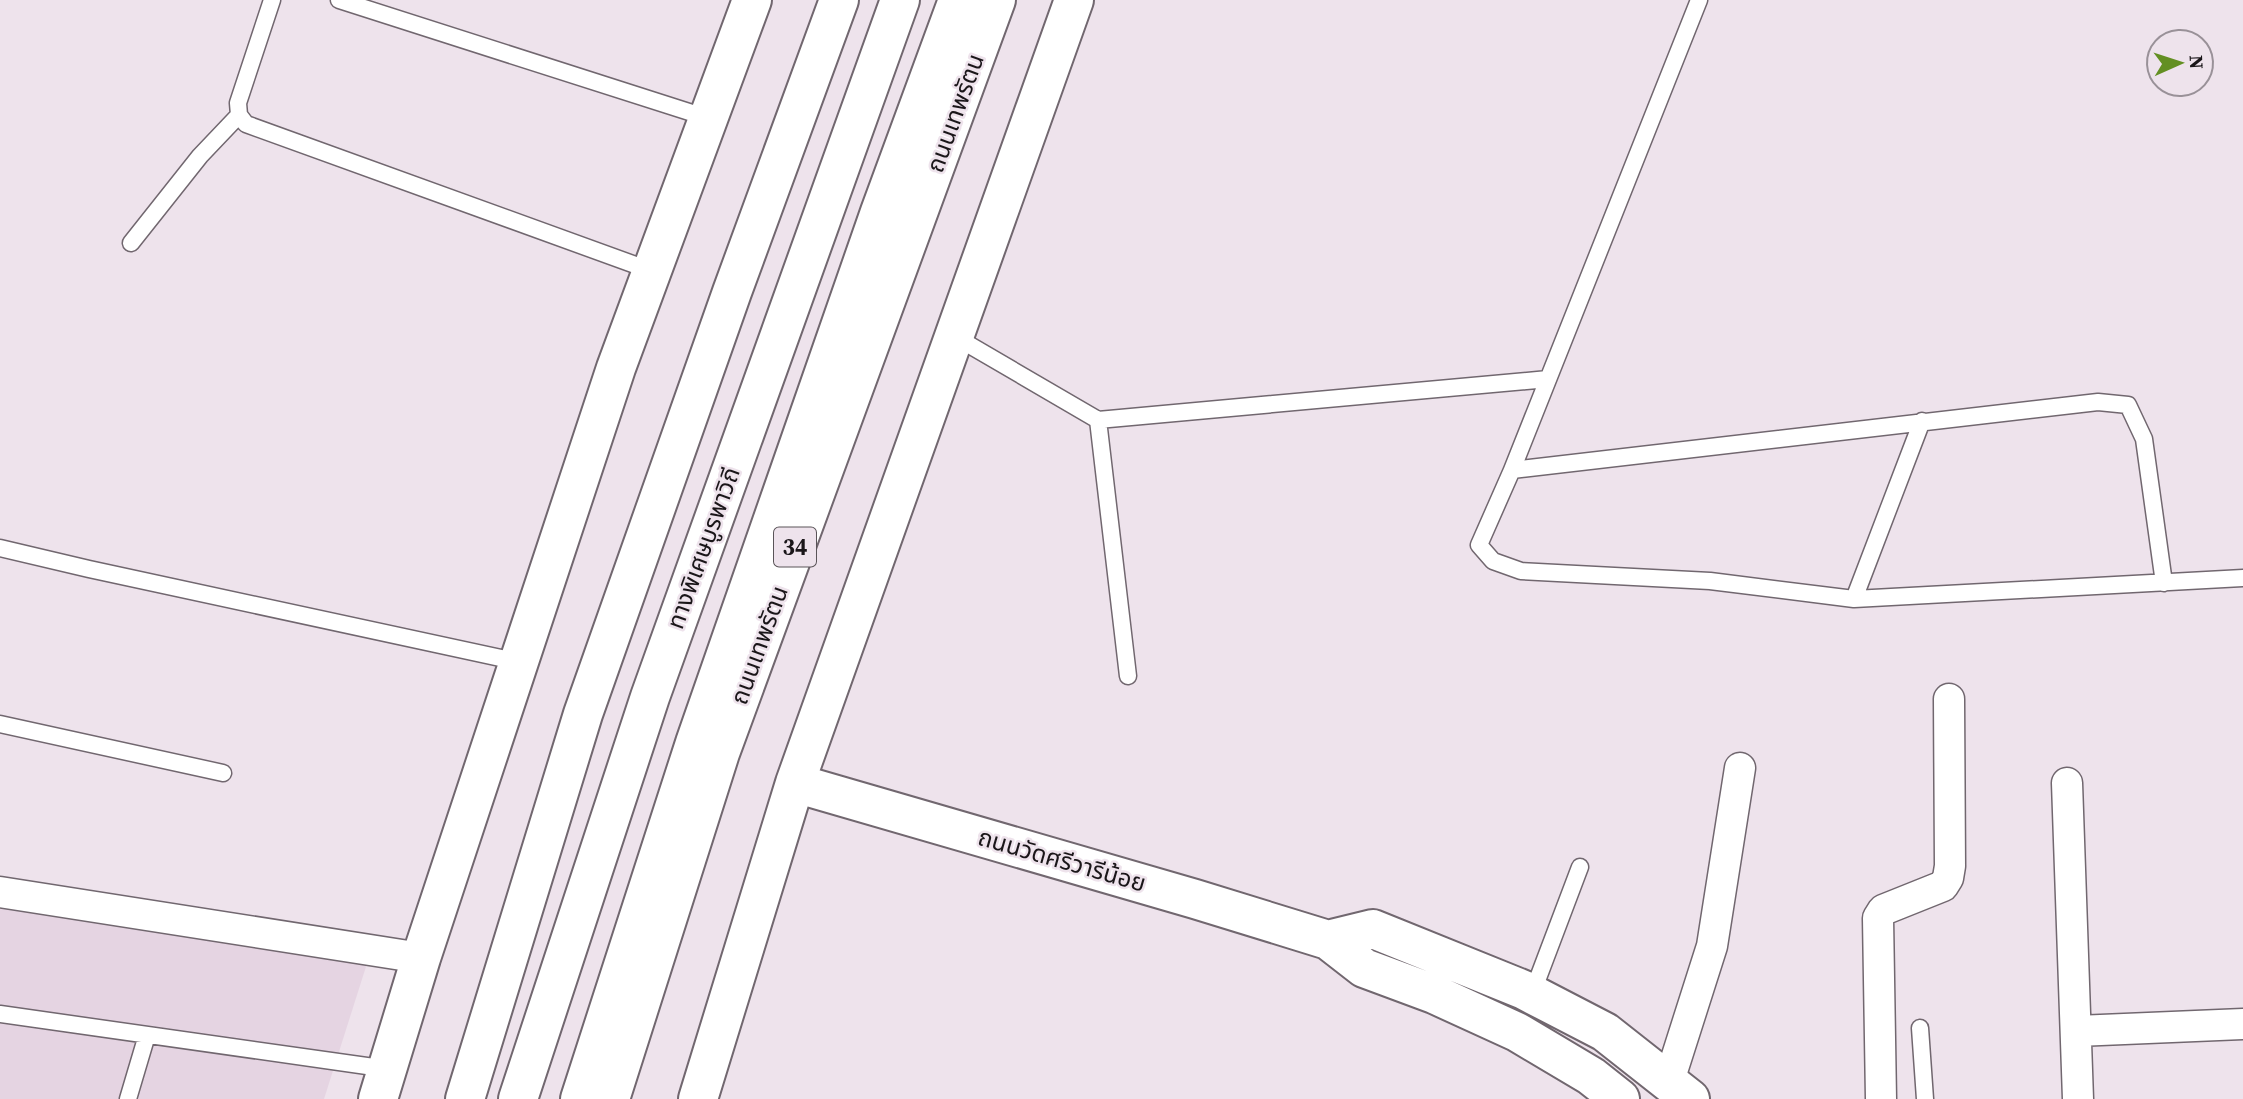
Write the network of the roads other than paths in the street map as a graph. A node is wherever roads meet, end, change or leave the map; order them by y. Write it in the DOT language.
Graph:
graph roads {
  1 [pos="272,0"];
  2 [pos="339,0"];
  3 [pos="752,0"];
  4 [pos="839,0"];
  5 [pos="900,0"];
  6 [pos="958,0"];
  7 [pos="996,0"];
  8 [pos="1074,0"];
  9 [pos="1699,0"];
  10 [pos="239,115"];
  11 [pos="708,118"];
  12 [pos="131,243"];
  13 [pos="652,271"];
  14 [pos="954,336"];
  15 [pos="1548,379"];
  16 [pos="1098,420"];
  17 [pos="1922,421"];
  18 [pos="1512,470"];
  19 [pos="0,548"];
  20 [pos="2243,578"];
  21 [pos="2164,583"];
  22 [pos="1854,599"];
  23 [pos="519,662"];
  24 [pos="1128,676"];
  25 [pos="1949,699"];
  26 [pos="0,724"];
  27 [pos="1740,768"];
  28 [pos="223,772"];
  29 [pos="795,783"];
  30 [pos="2067,783"];
  31 [pos="1580,867"];
  32 [pos="0,892"];
  33 [pos="1328,940"];
  34 [pos="421,958"];
  35 [pos="1532,994"];
  36 [pos="0,1014"];
  37 [pos="2243,1024"];
  38 [pos="1920,1028"];
  39 [pos="2077,1031"];
  40 [pos="147,1035"];
  41 [pos="383,1084"];
  42 [pos="1680,1090"];
  43 [pos="128,1099"];
  44 [pos="465,1099"];
  45 [pos="518,1099"];
  46 [pos="580,1099"];
  47 [pos="610,1099"];
  48 [pos="698,1099"];
  49 [pos="1620,1099"];
  50 [pos="1881,1099"];
  51 [pos="1925,1099"];
  52 [pos="2078,1099"];
  1 -- 10 [label="lane"];
  2 -- 11 [label="lane"];
  3 -- 11 [label="main road"];
  4 -- 44 [label="main road"];
  5 -- 45 [label="main road, ทางพิเศษบูรพาวิถี"];
  6 -- 46 [label="main road"];
  7 -- 47 [label="main road, ถนนเทพรัตน / 34"];
  8 -- 14 [label="main road"];
  9 -- 15 [label="lane"];
  10 -- 12 [label="lane"];
  10 -- 13 [label="lane"];
  11 -- 13 [label="main road"];
  13 -- 23 [label="main road"];
  14 -- 16 [label="lane"];
  14 -- 29 [label="main road"];
  15 -- 16 [label="lane"];
  15 -- 18 [label="lane"];
  16 -- 24 [label="lane"];
  17 -- 18 [label="lane"];
  17 -- 21 [label="lane"];
  17 -- 22 [label="lane"];
  18 -- 22 [label="lane"];
  19 -- 23 [label="lane"];
  20 -- 21 [label="lane"];
  21 -- 22 [label="lane"];
  23 -- 34 [label="main road"];
  25 -- 50 [label="street"];
  26 -- 28 [label="lane"];
  27 -- 42 [label="street"];
  29 -- 33 [label="main road, ถนนวัดศรีวารีน้อย"];
  29 -- 48 [label="main road"];
  30 -- 39 [label="street"];
  31 -- 35 [label="lane"];
  32 -- 34 [label="street"];
  33 -- 35 [label="main road"];
  33 -- 49 [label="main road, ถนนวัดศรีวารีน้อย"];
  34 -- 41 [label="main road"];
  35 -- 42 [label="main road"];
  36 -- 40 [label="lane"];
  37 -- 39 [label="street"];
  38 -- 51 [label="lane"];
  39 -- 52 [label="street"];
  40 -- 41 [label="lane"];
  40 -- 43 [label="lane"];
}
